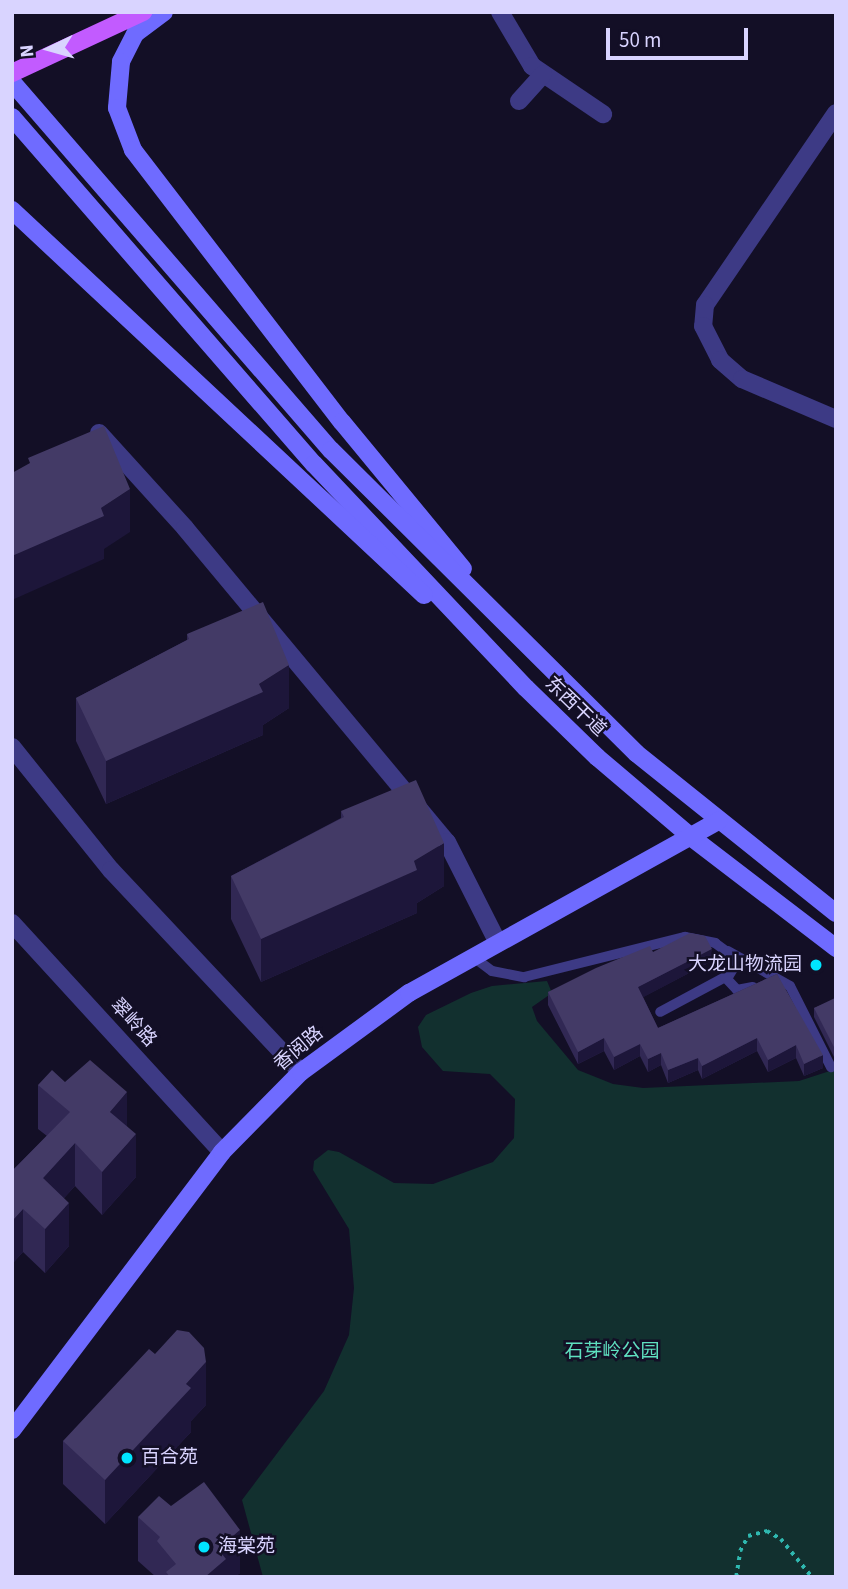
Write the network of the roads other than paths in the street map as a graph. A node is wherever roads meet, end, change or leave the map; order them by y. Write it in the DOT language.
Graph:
graph roads {
  1 [pos="143,12"];
  2 [pos="164,12"];
  3 [pos="500,12"];
  4 [pos="12,73"];
  5 [pos="542,74"];
  6 [pos="12,82"];
  7 [pos="519,101"];
  8 [pos="836,113"];
  9 [pos="603,114"];
  10 [pos="12,117"];
  11 [pos="12,210"];
  12 [pos="836,419"];
  13 [pos="86,439"];
  14 [pos="549,670"];
  15 [pos="526,688"];
  16 [pos="12,747"];
  17 [pos="718,821"];
  18 [pos="691,837"];
  19 [pos="836,913"];
  20 [pos="12,923"];
  21 [pos="497,941"];
  22 [pos="836,948"];
  23 [pos="728,951"];
  24 [pos="472,956"];
  25 [pos="725,978"];
  26 [pos="780,978"];
  27 [pos="660,1012"];
  28 [pos="831,1068"];
  29 [pos="302,1072"];
  30 [pos="222,1152"];
  31 [pos="12,1430"];
  1 -- 4 [label="main road"];
  2 -- 14 [label="main road"];
  3 -- 5 [label="street"];
  5 -- 7 [label="street"];
  5 -- 9 [label="street"];
  6 -- 14 [label="main road, 东西干道"];
  8 -- 12 [label="street"];
  10 -- 15 [label="main road, 东西干道"];
  11 -- 15 [label="main road"];
  13 -- 21 [label="street"];
  14 -- 17 [label="main road, 东西干道"];
  15 -- 18 [label="main road, 东西干道"];
  16 -- 29 [label="street"];
  17 -- 18 [label="main road, 香阅路"];
  17 -- 19 [label="main road, 东西干道"];
  18 -- 21 [label="main road, 香阅路"];
  18 -- 22 [label="main road, 东西干道"];
  20 -- 30 [label="street, 翠岭路"];
  21 -- 24 [label="main road, 香阅路"];
  23 -- 24 [label="lane"];
  23 -- 25 [label="lane"];
  23 -- 26 [label="lane"];
  24 -- 29 [label="main road, 香阅路"];
  25 -- 26 [label="lane"];
  25 -- 27 [label="lane"];
  26 -- 28 [label="lane"];
  29 -- 30 [label="main road, 香阅路"];
  30 -- 31 [label="main road, 香阅路"];
}
